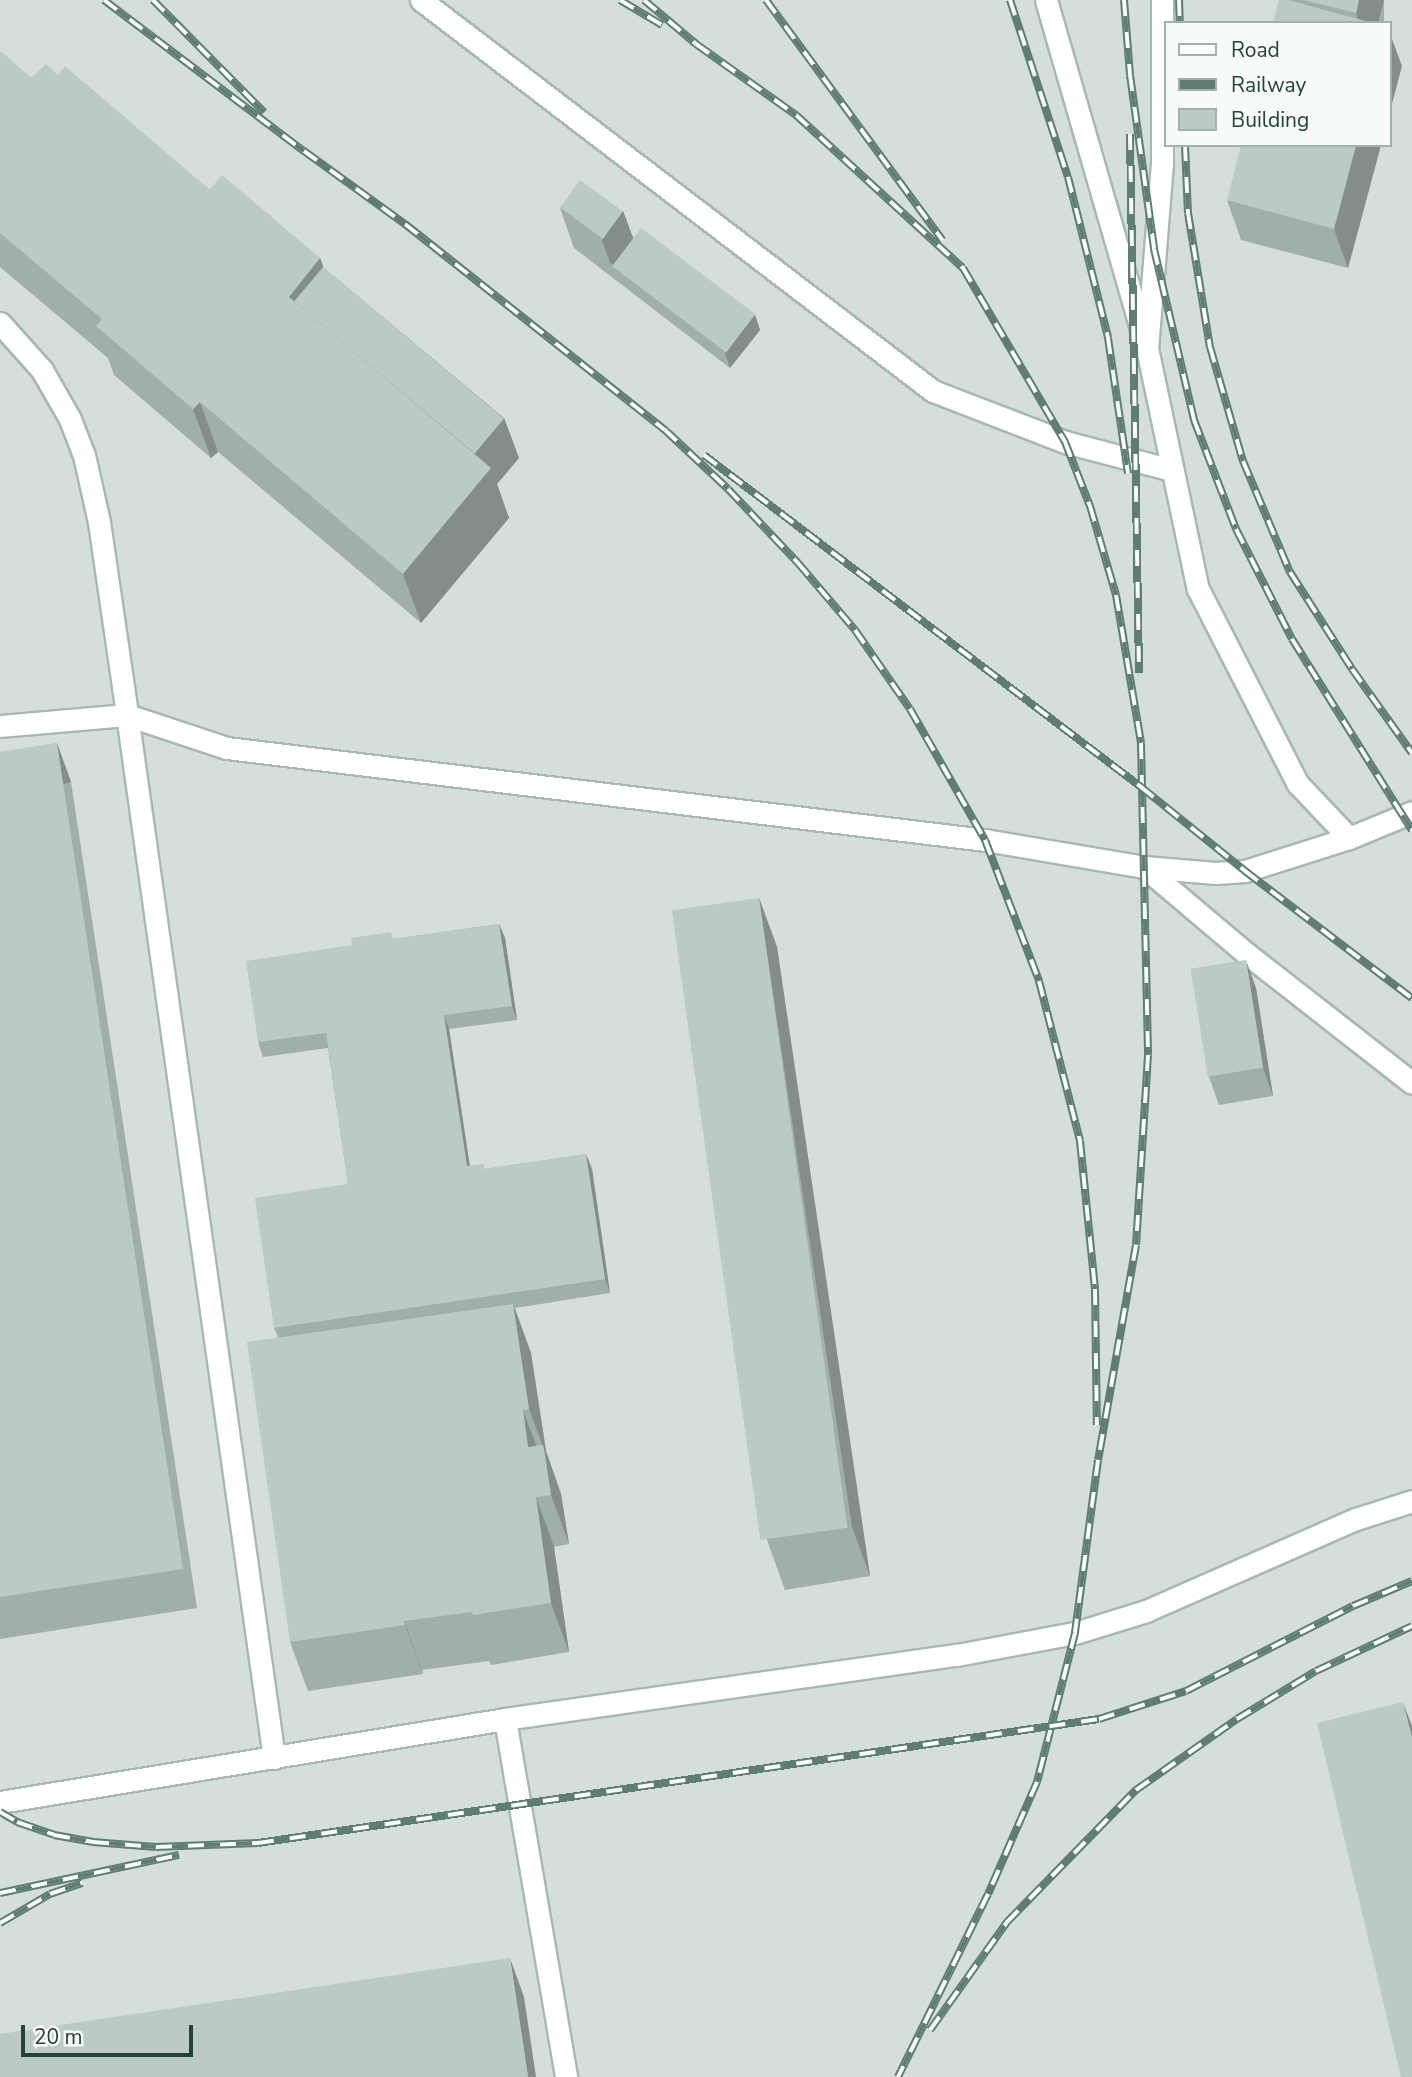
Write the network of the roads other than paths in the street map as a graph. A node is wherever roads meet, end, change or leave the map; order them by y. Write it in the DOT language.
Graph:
graph roads {
  1 [pos="421,0"];
  2 [pos="1046,0"];
  3 [pos="1162,0"];
  4 [pos="0,323"];
  5 [pos="1147,348"];
  6 [pos="1172,470"];
  7 [pos="127,715"];
  8 [pos="0,726"];
  9 [pos="1412,812"];
  10 [pos="1349,838"];
  11 [pos="1144,867"];
  12 [pos="1412,1083"];
  13 [pos="1412,1501"];
  14 [pos="505,1719"];
  15 [pos="274,1758"];
  16 [pos="0,1802"];
  17 [pos="566,2077"];
  1 -- 6 [label="street"];
  2 -- 5 [label="street"];
  3 -- 5 [label="street"];
  4 -- 7 [label="street"];
  5 -- 6 [label="street"];
  6 -- 10 [label="street"];
  7 -- 8 [label="street"];
  7 -- 11 [label="street"];
  7 -- 15 [label="street"];
  9 -- 10 [label="street"];
  10 -- 11 [label="street"];
  11 -- 12 [label="street"];
  13 -- 14 [label="street"];
  14 -- 15 [label="street"];
  14 -- 17 [label="street"];
  15 -- 16 [label="street"];
}
